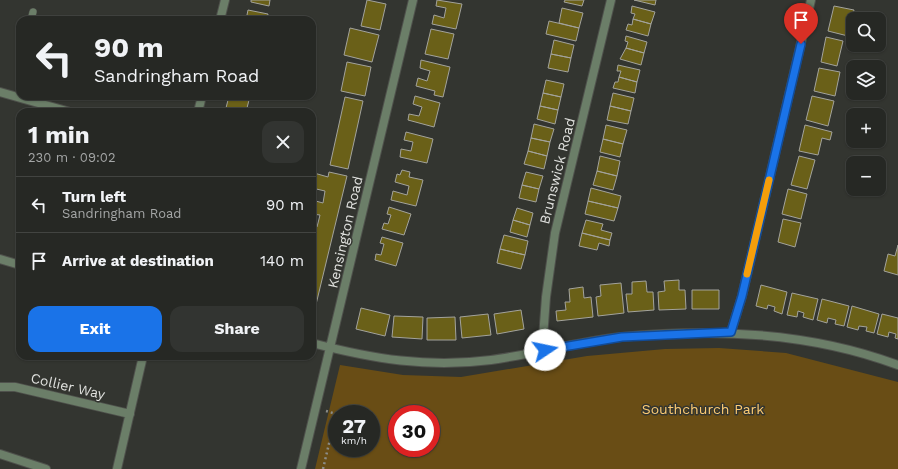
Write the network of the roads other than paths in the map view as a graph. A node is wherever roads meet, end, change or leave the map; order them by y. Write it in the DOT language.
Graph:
graph roads {
  1 [pos="225,0"];
  2 [pos="413,0"];
  3 [pos="611,0"];
  4 [pos="811,0"];
  5 [pos="33,12"];
  6 [pos="32,16"];
  7 [pos="221,16"];
  8 [pos="0,92"];
  9 [pos="16,93"];
  10 [pos="38,100"];
  11 [pos="59,108"];
  12 [pos="0,260"];
  13 [pos="16,264"];
  14 [pos="731,332"];
  15 [pos="316,344"];
  16 [pos="330,348"];
  17 [pos="545,350"];
  18 [pos="142,360"];
  19 [pos="898,365"];
  20 [pos="0,387"];
  21 [pos="130,414"];
  22 [pos="0,454"];
  23 [pos="46,469"];
  24 [pos="117,469"];
  25 [pos="301,469"];
  1 -- 7 [label="street"];
  2 -- 16 [label="street, Kensington Road"];
  3 -- 17 [label="street, Brunswick Road"];
  4 -- 14 [label="street"];
  5 -- 6 [label="lane"];
  8 -- 9 [label="street"];
  10 -- 11 [label="street"];
  12 -- 13 [label="street"];
  14 -- 17 [label="street"];
  14 -- 19 [label="street"];
  15 -- 16 [label="street"];
  16 -- 17 [label="street"];
  16 -- 25 [label="street, Kensington Road"];
  18 -- 21 [label="street"];
  20 -- 21 [label="street, Collier Way"];
  21 -- 24 [label="street"];
  22 -- 23 [label="street"];
}
